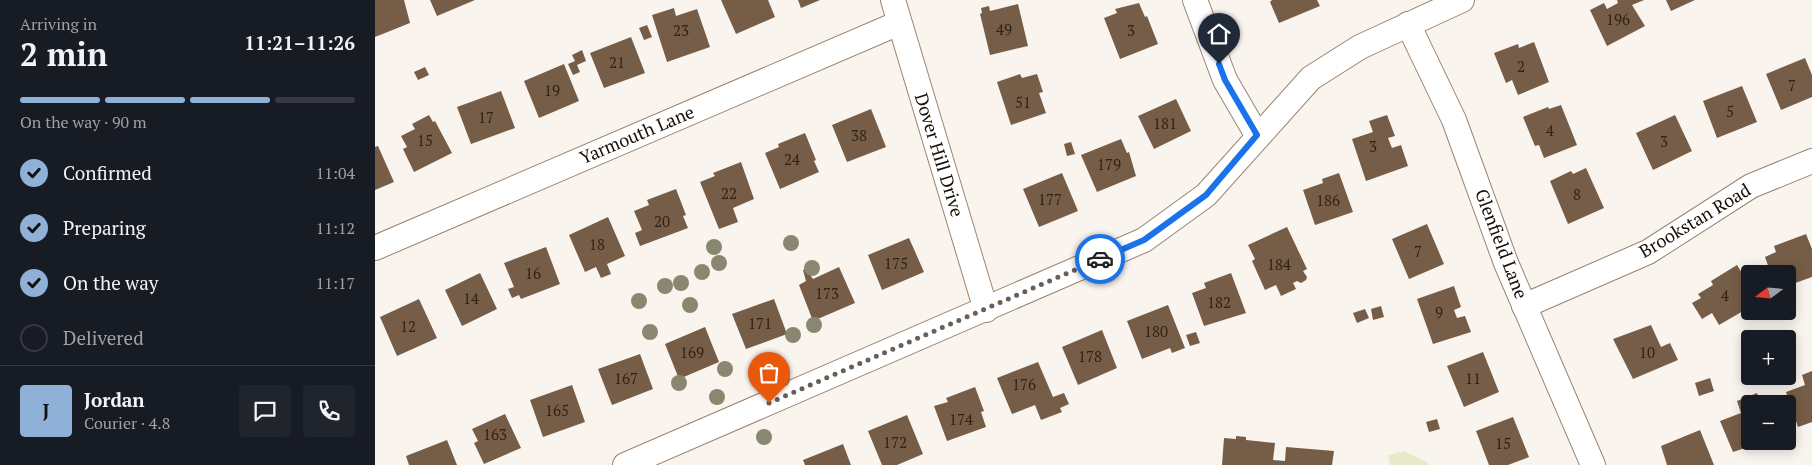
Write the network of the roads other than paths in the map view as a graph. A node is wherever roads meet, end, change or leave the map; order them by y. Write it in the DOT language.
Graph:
graph roads {
  1 [pos="893,0"];
  2 [pos="1195,0"];
  3 [pos="1462,0"];
  4 [pos="899,23"];
  5 [pos="1408,24"];
  6 [pos="1257,135"];
  7 [pos="1812,161"];
  8 [pos="375,248"];
  9 [pos="1524,306"];
  10 [pos="986,310"];
  11 [pos="625,465"];
  12 [pos="1593,465"];
  1 -- 4 [label="street, Dover Hill Drive"];
  2 -- 6 [label="street"];
  3 -- 5 [label="street"];
  4 -- 8 [label="street, Yarmouth Lane"];
  4 -- 10 [label="street, Dover Hill Drive"];
  5 -- 6 [label="street"];
  5 -- 9 [label="street, Glenfield Lane"];
  6 -- 10 [label="street"];
  7 -- 9 [label="street, Brookstan Road"];
  9 -- 12 [label="street, Glenfield Lane"];
  10 -- 11 [label="street"];
}
